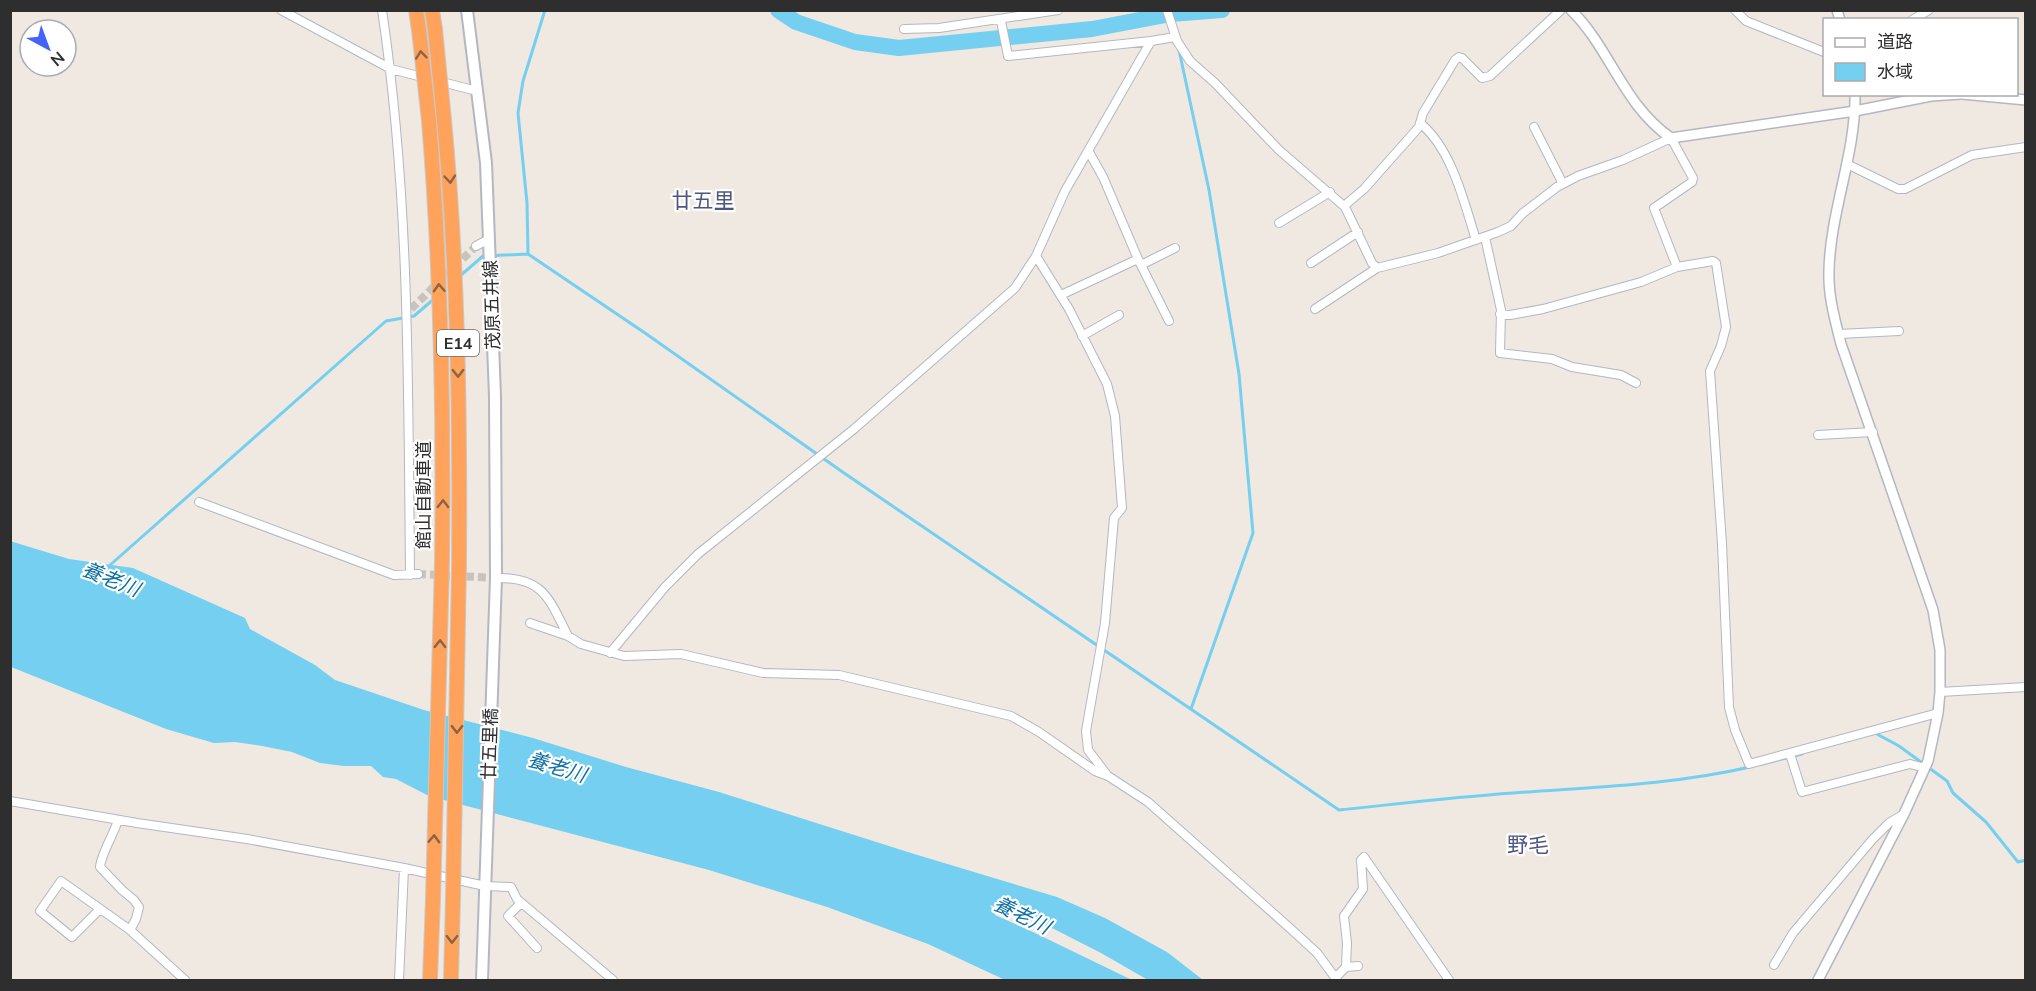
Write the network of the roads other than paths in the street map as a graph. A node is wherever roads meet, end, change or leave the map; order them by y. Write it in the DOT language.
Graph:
graph roads {
  1 [pos="281,10"];
  2 [pos="382,10"];
  3 [pos="416,10"];
  4 [pos="432,10"];
  5 [pos="467,10"];
  6 [pos="1058,10"];
  7 [pos="1167,10"];
  8 [pos="1561,10"];
  9 [pos="1571,10"];
  10 [pos="1735,10"];
  11 [pos="1929,10"];
  12 [pos="1915,18"];
  13 [pos="1001,21"];
  14 [pos="904,29"];
  15 [pos="1175,37"];
  16 [pos="1151,41"];
  17 [pos="1823,52"];
  18 [pos="391,69"];
  19 [pos="477,91"];
  20 [pos="1855,96"];
  21 [pos="1930,96"];
  22 [pos="1982,96"];
  23 [pos="2025,100"];
  24 [pos="1855,111"];
  25 [pos="1420,123"];
  26 [pos="1534,127"];
  27 [pos="1671,138"];
  28 [pos="2025,147"];
  29 [pos="1089,152"];
  30 [pos="1847,164"];
  31 [pos="1563,184"];
  32 [pos="1330,192"];
  33 [pos="1344,206"];
  34 [pos="1279,223"];
  35 [pos="1358,232"];
  36 [pos="1485,237"];
  37 [pos="489,239"];
  38 [pos="1476,240"];
  39 [pos="476,246"];
  40 [pos="1175,248"];
  41 [pos="1036,255"];
  42 [pos="1139,262"];
  43 [pos="1311,263"];
  44 [pos="1677,267"];
  45 [pos="1377,268"];
  46 [pos="1061,295"];
  47 [pos="1315,309"];
  48 [pos="1500,314"];
  49 [pos="1119,315"];
  50 [pos="1169,321"];
  51 [pos="1899,331"];
  52 [pos="1839,334"];
  53 [pos="1083,336"];
  54 [pos="1636,382"];
  55 [pos="1873,432"];
  56 [pos="1818,435"];
  57 [pos="199,502"];
  58 [pos="496,578"];
  59 [pos="494,601"];
  60 [pos="530,623"];
  61 [pos="568,636"];
  62 [pos="610,653"];
  63 [pos="2025,687"];
  64 [pos="1940,692"];
  65 [pos="1938,713"];
  66 [pos="1790,754"];
  67 [pos="1925,768"];
  68 [pos="1108,776"];
  69 [pos="10,801"];
  70 [pos="1904,814"];
  71 [pos="118,820"];
  72 [pos="404,868"];
  73 [pos="485,886"];
  74 [pos="521,903"];
  75 [pos="100,909"];
  76 [pos="130,930"];
  77 [pos="537,948"];
  78 [pos="1774,965"];
  79 [pos="1358,966"];
  80 [pos="1340,976"];
  81 [pos="185,981"];
  82 [pos="399,981"];
  83 [pos="430,981"];
  84 [pos="452,981"];
  85 [pos="482,981"];
  86 [pos="613,981"];
  87 [pos="1449,981"];
  88 [pos="1818,981"];
  1 -- 18 [label="street"];
  2 -- 18 [label="street"];
  83 -- 3 [label="highway, 館山自動車道 / E14, one-way, bridge"];
  4 -- 84 [label="highway, 館山自動車道 / E14, one-way, bridge"];
  5 -- 19 [label="main road, 茂原五井線"];
  6 -- 14 [label="street"];
  7 -- 15 [label="street"];
  8 -- 25 [label="street"];
  9 -- 27 [label="street"];
  10 -- 17 [label="street"];
  11 -- 12 [label="street"];
  13 -- 16 [label="street"];
  15 -- 16 [label="street"];
  15 -- 32 [label="street"];
  16 -- 29 [label="street"];
  18 -- 19 [label="street"];
  18 -- 57 [label="street"];
  19 -- 37 [label="main road, 茂原五井線"];
  20 -- 24 [label="street"];
  21 -- 24 [label="street"];
  22 -- 23 [label="street"];
  24 -- 27 [label="street"];
  24 -- 30 [label="street"];
  25 -- 33 [label="street"];
  25 -- 38 [label="street"];
  26 -- 31 [label="street"];
  27 -- 31 [label="street"];
  27 -- 44 [label="street"];
  28 -- 30 [label="street"];
  29 -- 41 [label="street"];
  29 -- 42 [label="street"];
  30 -- 52 [label="street"];
  31 -- 36 [label="street"];
  32 -- 33 [label="street"];
  32 -- 34 [label="street"];
  33 -- 35 [label="street"];
  35 -- 43 [label="street"];
  35 -- 45 [label="street"];
  36 -- 38 [label="street"];
  36 -- 48 [label="street"];
  37 -- 39 [label="street"];
  37 -- 58 [label="main road, 茂原五井線"];
  38 -- 45 [label="street"];
  40 -- 42 [label="street"];
  41 -- 46 [label="street"];
  41 -- 62 [label="street"];
  42 -- 46 [label="street"];
  42 -- 50 [label="street"];
  44 -- 48 [label="street"];
  44 -- 66 [label="street"];
  45 -- 47 [label="street"];
  46 -- 53 [label="street"];
  48 -- 54 [label="street"];
  49 -- 53 [label="street"];
  51 -- 52 [label="street"];
  52 -- 55 [label="street"];
  53 -- 68 [label="street"];
  55 -- 56 [label="street"];
  55 -- 64 [label="street"];
  58 -- 59 [label="main road, 茂原五井線"];
  58 -- 61 [label="street"];
  59 -- 73 [label="main road, 廿五里橋"];
  60 -- 61 [label="street"];
  61 -- 62 [label="street"];
  62 -- 68 [label="street"];
  63 -- 64 [label="street"];
  64 -- 65 [label="street"];
  65 -- 66 [label="street"];
  65 -- 67 [label="street"];
  66 -- 67 [label="street"];
  67 -- 70 [label="street"];
  68 -- 80 [label="street"];
  69 -- 71 [label="street"];
  70 -- 78 [label="street"];
  70 -- 88 [label="street"];
  71 -- 72 [label="street"];
  71 -- 76 [label="street"];
  72 -- 73 [label="street"];
  72 -- 82 [label="street"];
  73 -- 74 [label="street"];
  73 -- 85 [label="main road"];
  74 -- 77 [label="street"];
  74 -- 86 [label="street"];
  75 -- 75 [label="street"];
  75 -- 76 [label="street"];
  76 -- 81 [label="street"];
  79 -- 80 [label="street"];
  80 -- 87 [label="street"];
}
